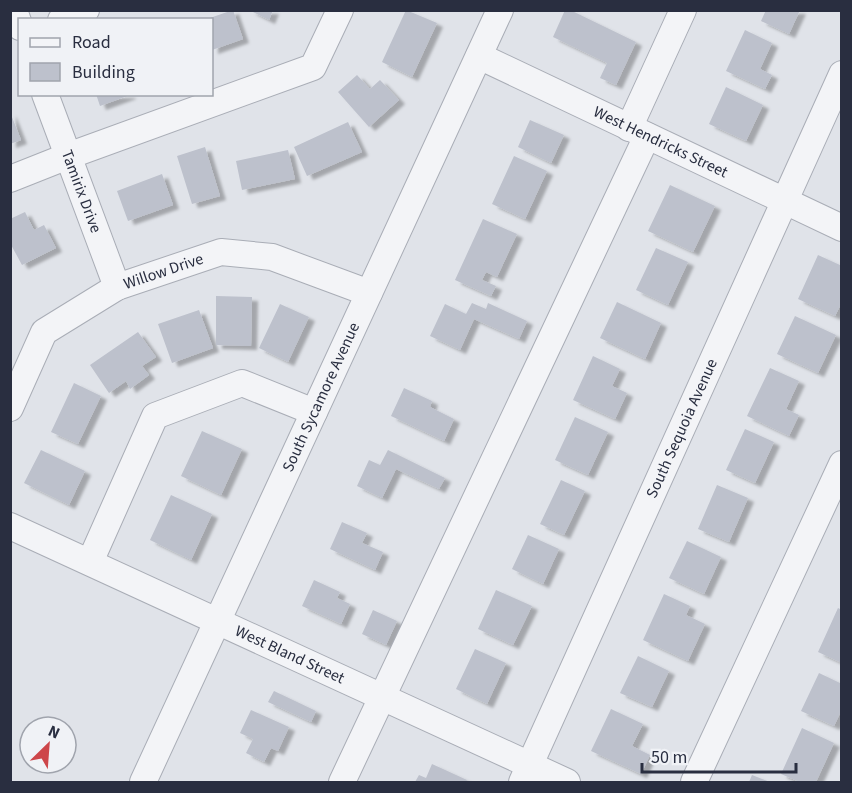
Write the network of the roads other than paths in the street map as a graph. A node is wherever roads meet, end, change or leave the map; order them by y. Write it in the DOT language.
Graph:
graph roads {
  1 [pos="86,10"];
  2 [pos="340,10"];
  3 [pos="500,10"];
  4 [pos="683,10"];
  5 [pos="66,18"];
  6 [pos="479,56"];
  7 [pos="842,74"];
  8 [pos="46,96"];
  9 [pos="638,132"];
  10 [pos="68,156"];
  11 [pos="10,179"];
  12 [pos="783,201"];
  13 [pos="842,228"];
  14 [pos="117,287"];
  15 [pos="369,293"];
  16 [pos="10,408"];
  17 [pos="314,412"];
  18 [pos="842,464"];
  19 [pos="10,526"];
  20 [pos="90,562"];
  21 [pos="218,620"];
  22 [pos="382,696"];
  23 [pos="527,774"];
  24 [pos="143,783"];
  25 [pos="342,783"];
  26 [pos="567,783"];
  27 [pos="694,783"];
  1 -- 5 [label="street"];
  2 -- 10 [label="street"];
  3 -- 6 [label="street, South Sycamore Avenue"];
  4 -- 9 [label="street"];
  6 -- 9 [label="street, West Hendricks Street"];
  6 -- 15 [label="street, South Sycamore Avenue"];
  7 -- 12 [label="street, South Sequoia Avenue"];
  8 -- 10 [label="street, Tamirix Drive"];
  9 -- 12 [label="street, West Hendricks Street"];
  9 -- 22 [label="street"];
  10 -- 11 [label="street"];
  10 -- 14 [label="street, Tamirix Drive"];
  12 -- 13 [label="street, West Hendricks Street"];
  12 -- 23 [label="street, South Sequoia Avenue"];
  14 -- 15 [label="street, Willow Drive"];
  14 -- 16 [label="street, Willow Drive"];
  15 -- 17 [label="street, South Sycamore Avenue"];
  17 -- 20 [label="street"];
  17 -- 21 [label="street, South Sycamore Avenue"];
  18 -- 27 [label="street"];
  19 -- 20 [label="street, West Bland Street"];
  20 -- 21 [label="street, West Bland Street"];
  21 -- 22 [label="street, West Bland Street"];
  21 -- 24 [label="street, South Sycamore Avenue"];
  22 -- 23 [label="street, West Bland Street"];
  22 -- 25 [label="street"];
  23 -- 26 [label="street, West Bland Street"];
}
